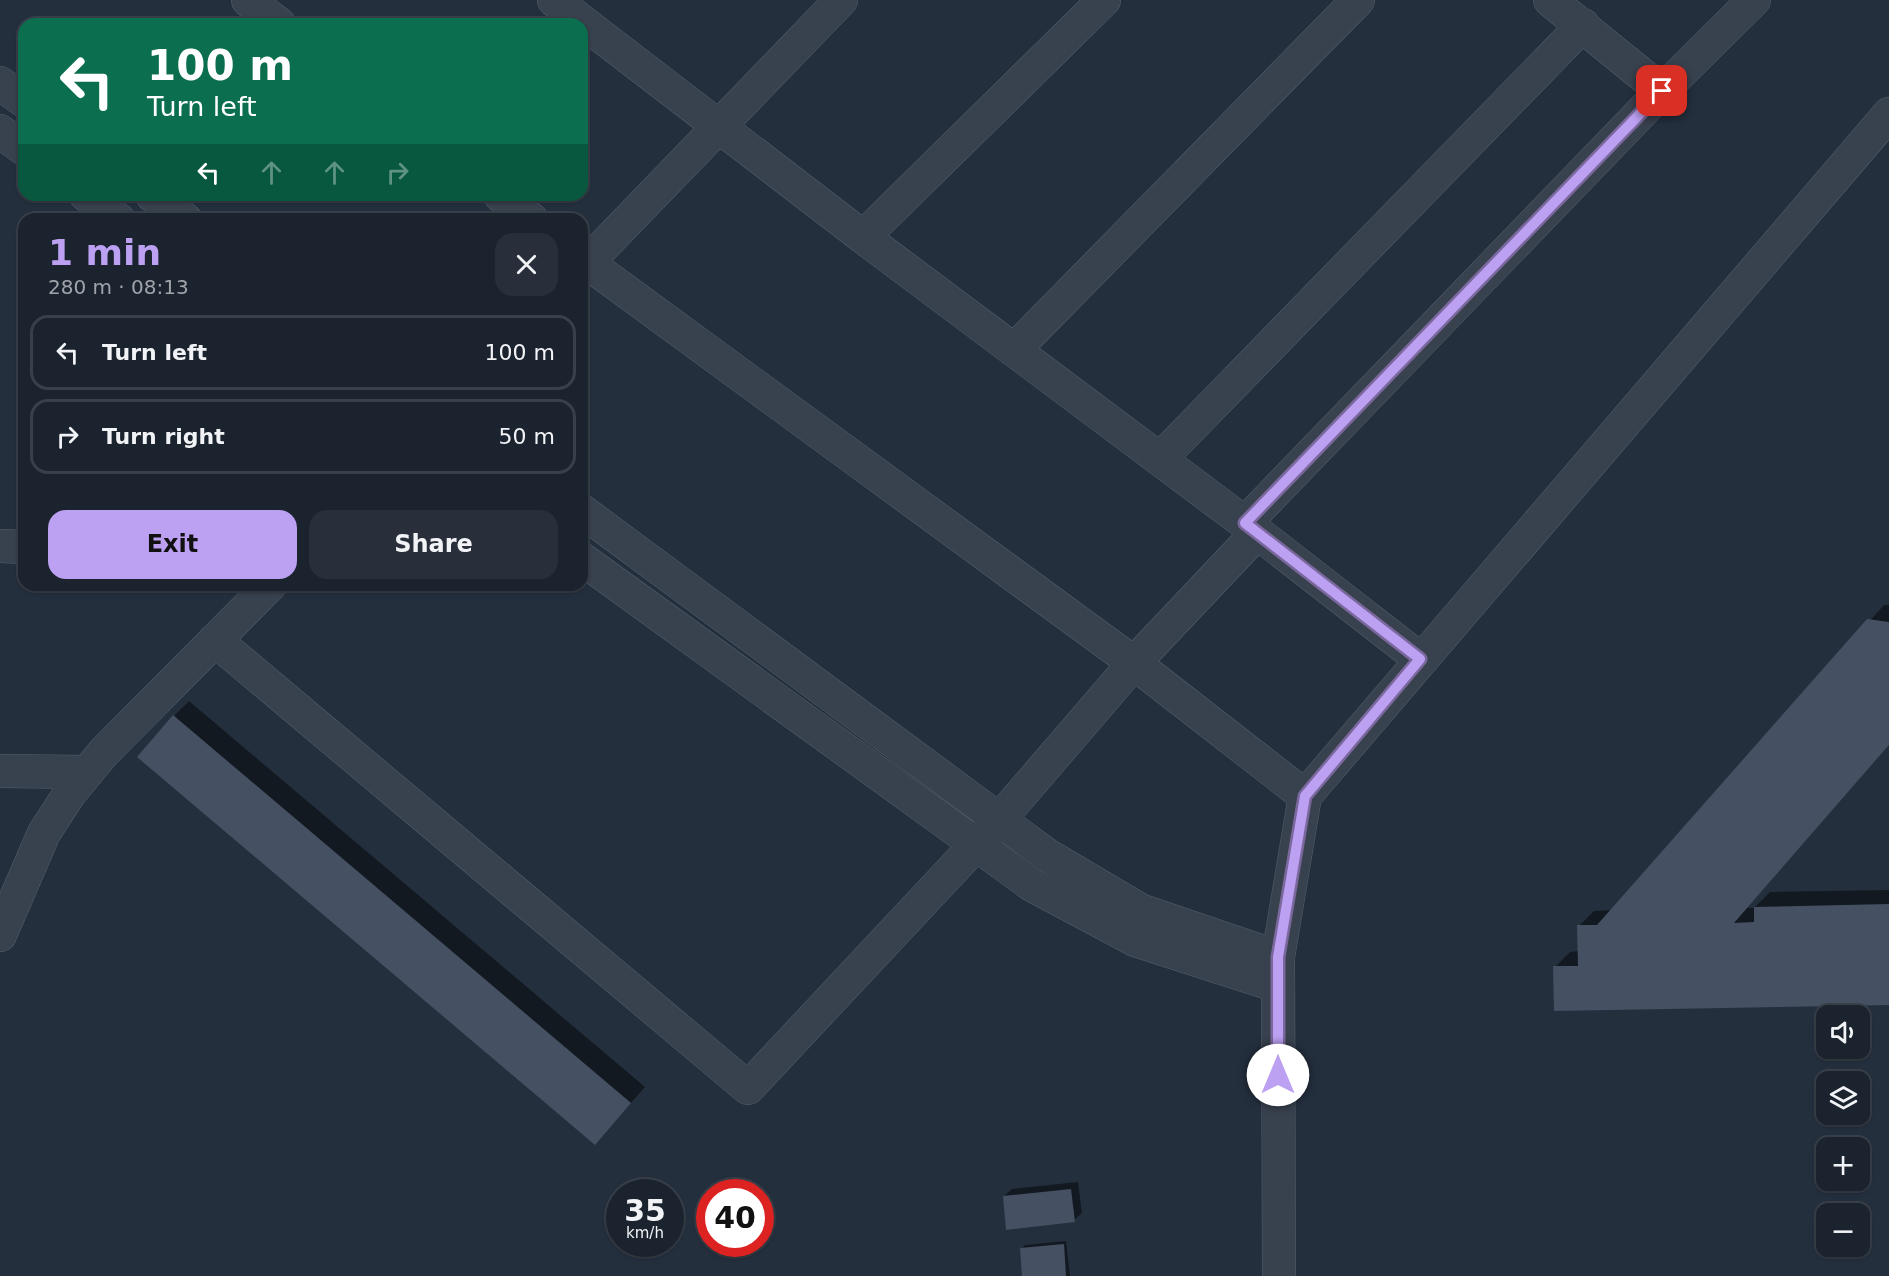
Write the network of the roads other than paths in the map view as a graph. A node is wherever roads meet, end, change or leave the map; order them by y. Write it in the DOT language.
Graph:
graph roads {
  1 [pos="248,0"];
  2 [pos="554,0"];
  3 [pos="841,0"];
  4 [pos="1104,0"];
  5 [pos="1358,0"];
  6 [pos="1550,0"];
  7 [pos="1754,0"];
  8 [pos="271,18"];
  9 [pos="578,18"];
  10 [pos="1583,25"];
  11 [pos="588,26"];
  12 [pos="0,83"];
  13 [pos="1662,91"];
  14 [pos="18,96"];
  15 [pos="1889,114"];
  16 [pos="719,126"];
  17 [pos="0,132"];
  18 [pos="18,145"];
  19 [pos="94,201"];
  20 [pos="160,201"];
  21 [pos="508,201"];
  22 [pos="110,213"];
  23 [pos="177,213"];
  24 [pos="523,213"];
  25 [pos="863,237"];
  26 [pos="588,259"];
  27 [pos="588,266"];
  28 [pos="1014,350"];
  29 [pos="1160,459"];
  30 [pos="588,515"];
  31 [pos="1251,528"];
  32 [pos="0,546"];
  33 [pos="18,547"];
  34 [pos="588,564"];
  35 [pos="264,591"];
  36 [pos="215,640"];
  37 [pos="1420,659"];
  38 [pos="1134,663"];
  39 [pos="0,771"];
  40 [pos="87,772"];
  41 [pos="1305,796"];
  42 [pos="999,820"];
  43 [pos="976,845"];
  44 [pos="0,936"];
  45 [pos="1278,971"];
  46 [pos="1279,1276"];
  1 -- 8 [label="street"];
  2 -- 9 [label="street"];
  3 -- 16 [label="street"];
  4 -- 25 [label="street"];
  5 -- 28 [label="street"];
  6 -- 10 [label="street"];
  7 -- 13 [label="street"];
  10 -- 13 [label="street"];
  10 -- 29 [label="street"];
  11 -- 16 [label="street"];
  12 -- 14 [label="street"];
  13 -- 31 [label="street"];
  15 -- 37 [label="street"];
  16 -- 25 [label="street"];
  16 -- 26 [label="street"];
  17 -- 18 [label="street"];
  19 -- 22 [label="street"];
  20 -- 23 [label="street"];
  21 -- 24 [label="street"];
  25 -- 28 [label="street"];
  27 -- 38 [label="street"];
  28 -- 29 [label="street"];
  29 -- 31 [label="street"];
  30 -- 42 [label="street"];
  31 -- 37 [label="street"];
  31 -- 38 [label="street"];
  32 -- 33 [label="street"];
  34 -- 43 [label="street"];
  35 -- 36 [label="street"];
  36 -- 40 [label="street"];
  36 -- 43 [label="street"];
  37 -- 41 [label="street"];
  38 -- 41 [label="street"];
  38 -- 42 [label="street"];
  39 -- 40 [label="street"];
  40 -- 44 [label="street"];
  41 -- 45 [label="street"];
  42 -- 43 [label="street"];
  42 -- 45 [label="street"];
  43 -- 45 [label="street"];
  45 -- 46 [label="street"];
}
